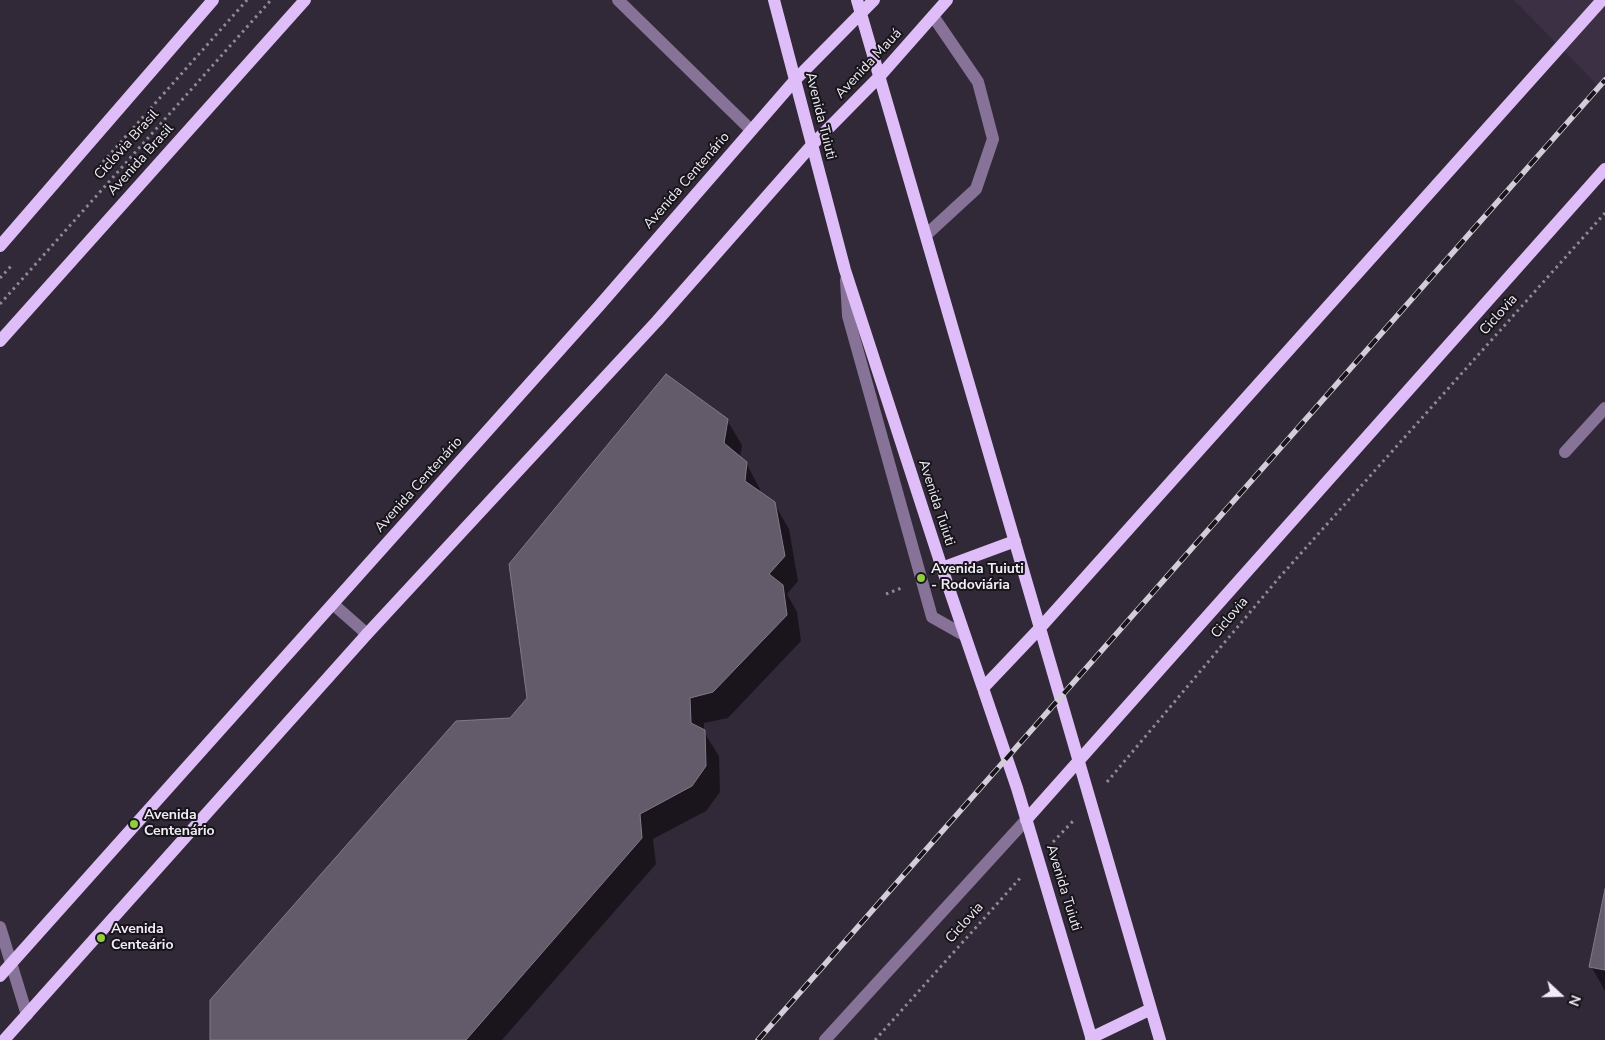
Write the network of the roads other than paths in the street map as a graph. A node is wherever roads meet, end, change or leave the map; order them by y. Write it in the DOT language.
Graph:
graph roads {
  1 [pos="213,0"];
  2 [pos="305,0"];
  3 [pos="618,0"];
  4 [pos="774,0"];
  5 [pos="857,0"];
  6 [pos="874,0"];
  7 [pos="947,0"];
  8 [pos="1602,0"];
  9 [pos="862,14"];
  10 [pos="933,16"];
  11 [pos="879,77"];
  12 [pos="796,79"];
  13 [pos="751,130"];
  14 [pos="811,146"];
  15 [pos="1605,169"];
  16 [pos="926,235"];
  17 [pos="0,246"];
  18 [pos="845,270"];
  19 [pos="0,341"];
  20 [pos="1605,408"];
  21 [pos="1565,452"];
  22 [pos="1015,541"];
  23 [pos="942,568"];
  24 [pos="333,604"];
  25 [pos="1040,628"];
  26 [pos="367,634"];
  27 [pos="964,635"];
  28 [pos="982,688"];
  29 [pos="1079,761"];
  30 [pos="1026,820"];
  31 [pos="0,927"];
  32 [pos="11,963"];
  33 [pos="0,976"];
  34 [pos="1151,1009"];
  35 [pos="27,1014"];
  36 [pos="1091,1039"];
  37 [pos="4,1040"];
  38 [pos="825,1040"];
  39 [pos="1160,1040"];
  1 -- 17 [label="main road"];
  2 -- 19 [label="main road, Avenida Brasil"];
  3 -- 13 [label="street"];
  4 -- 12 [label="main road, Avenida Tuiuti"];
  5 -- 9 [label="main road"];
  6 -- 9 [label="main road"];
  7 -- 10 [label="main road, Avenida Mauá"];
  8 -- 25 [label="main road"];
  9 -- 11 [label="main road"];
  9 -- 12 [label="main road, Avenida Centenário"];
  10 -- 11 [label="main road, Avenida Mauá"];
  10 -- 16 [label="street"];
  11 -- 14 [label="main road, Avenida Mauá"];
  11 -- 16 [label="main road"];
  12 -- 13 [label="main road, Avenida Centenário"];
  12 -- 14 [label="main road, Avenida Tuiuti"];
  13 -- 24 [label="main road, Avenida Centenário"];
  14 -- 18 [label="main road, Avenida Tuiuti"];
  14 -- 26 [label="main road"];
  15 -- 29 [label="main road"];
  16 -- 22 [label="main road"];
  18 -- 23 [label="main road, Avenida Tuiuti"];
  18 -- 27 [label="street"];
  20 -- 21 [label="street"];
  22 -- 23 [label="main road"];
  22 -- 25 [label="main road"];
  23 -- 27 [label="main road, Avenida Tuiuti"];
  24 -- 26 [label="street"];
  24 -- 32 [label="main road, Avenida Centenário"];
  25 -- 28 [label="main road"];
  25 -- 29 [label="main road"];
  26 -- 35 [label="main road"];
  27 -- 28 [label="main road, Avenida Tuiuti"];
  28 -- 30 [label="main road, Avenida Tuiuti"];
  29 -- 30 [label="main road"];
  29 -- 34 [label="main road"];
  30 -- 36 [label="main road, Avenida Tuiuti"];
  30 -- 38 [label="street"];
  31 -- 32 [label="street"];
  32 -- 33 [label="main road, Avenida Centenário"];
  32 -- 35 [label="street"];
  34 -- 36 [label="main road"];
  34 -- 39 [label="main road"];
  35 -- 37 [label="main road"];
}
